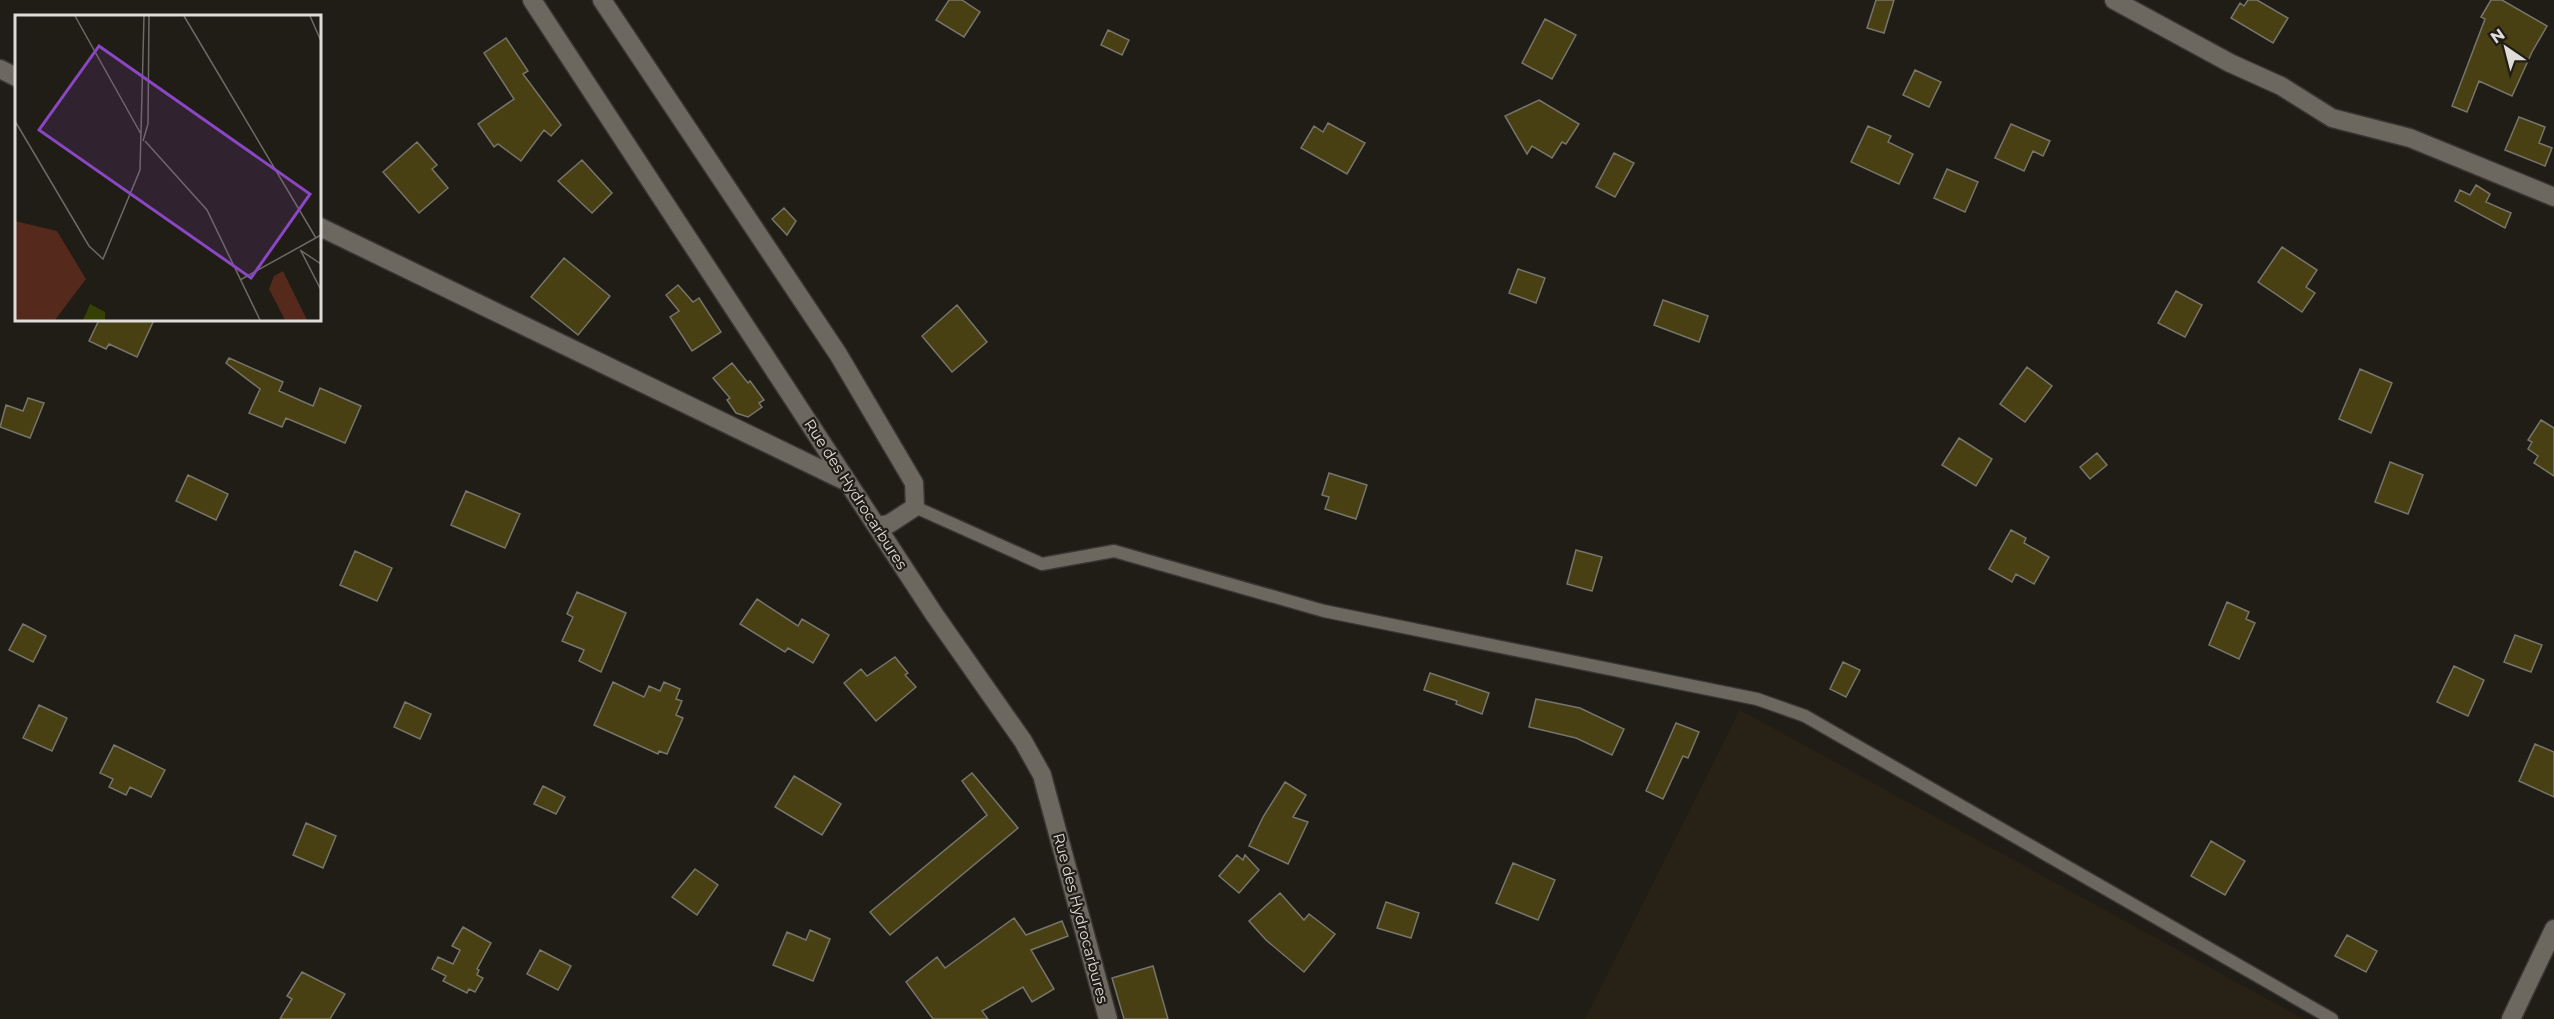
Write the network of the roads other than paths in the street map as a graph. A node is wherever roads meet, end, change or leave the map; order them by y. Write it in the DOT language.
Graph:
graph roads {
  1 [pos="532,0"];
  2 [pos="602,0"];
  3 [pos="2114,0"];
  4 [pos="0,69"];
  5 [pos="15,76"];
  6 [pos="2554,197"];
  7 [pos="321,226"];
  8 [pos="849,483"];
  9 [pos="915,507"];
  10 [pos="877,526"];
  11 [pos="2554,929"];
  12 [pos="1108,1019"];
  13 [pos="2332,1019"];
  14 [pos="2511,1019"];
  1 -- 8 [label="street, Rue des Hydrocarbures"];
  2 -- 9 [label="street"];
  3 -- 6 [label="street"];
  4 -- 5 [label="street"];
  7 -- 8 [label="street"];
  8 -- 10 [label="street, Rue des Hydrocarbures"];
  9 -- 10 [label="street"];
  9 -- 13 [label="lane"];
  10 -- 12 [label="street, Rue des Hydrocarbures"];
  11 -- 14 [label="street"];
}
